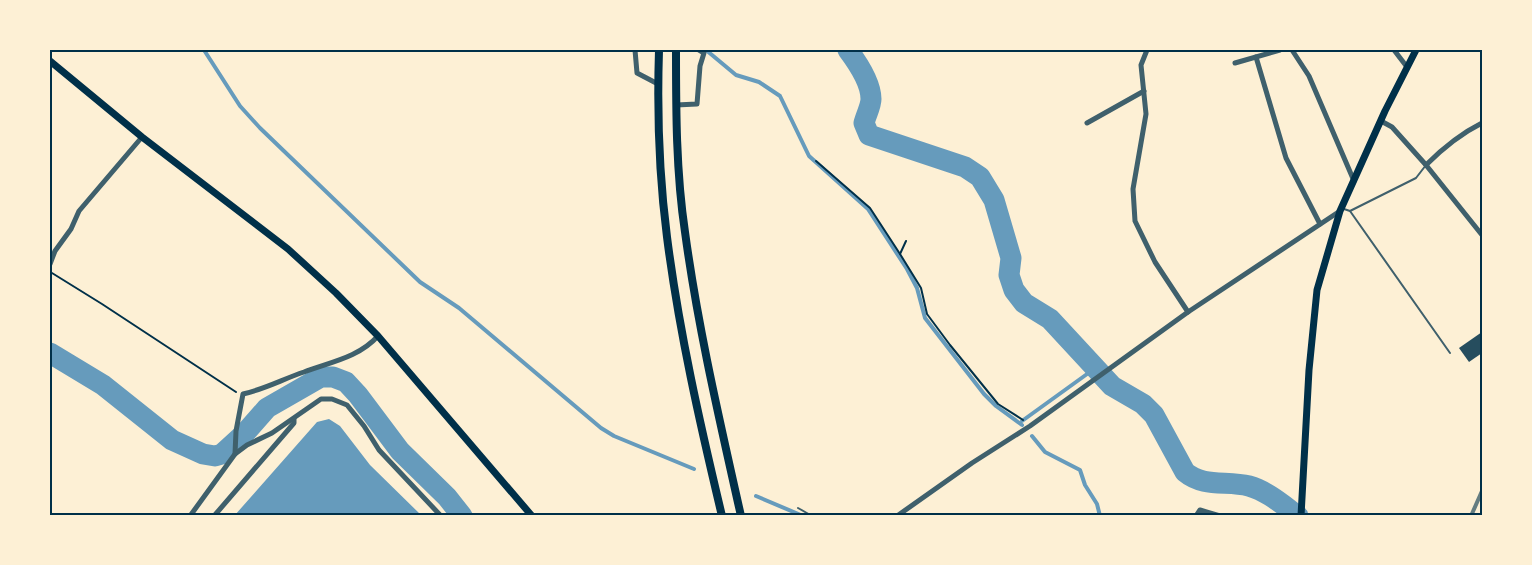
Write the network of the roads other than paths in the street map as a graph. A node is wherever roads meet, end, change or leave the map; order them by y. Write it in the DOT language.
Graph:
graph roads {
  1 [pos="635,50"];
  2 [pos="659,50"];
  3 [pos="676,50"];
  4 [pos="699,50"];
  5 [pos="1147,50"];
  6 [pos="1280,50"];
  7 [pos="1292,50"];
  8 [pos="1394,50"];
  9 [pos="1416,50"];
  10 [pos="1256,57"];
  11 [pos="50,61"];
  12 [pos="1235,63"];
  13 [pos="1407,67"];
  14 [pos="658,84"];
  15 [pos="1144,91"];
  16 [pos="676,105"];
  17 [pos="1381,122"];
  18 [pos="1088,123"];
  19 [pos="1482,123"];
  20 [pos="142,137"];
  21 [pos="1426,165"];
  22 [pos="1354,181"];
  23 [pos="1341,209"];
  24 [pos="1350,211"];
  25 [pos="1320,224"];
  26 [pos="1482,235"];
  27 [pos="50,264"];
  28 [pos="1188,312"];
  29 [pos="378,336"];
  30 [pos="1450,353"];
  31 [pos="294,419"];
  32 [pos="235,451"];
  33 [pos="798,508"];
  34 [pos="1301,513"];
  35 [pos="190,516"];
  36 [pos="214,516"];
  37 [pos="441,516"];
  38 [pos="531,516"];
  39 [pos="722,516"];
  40 [pos="741,516"];
  41 [pos="812,516"];
  42 [pos="897,516"];
  43 [pos="1196,516"];
  44 [pos="1220,516"];
  1 -- 14 [label="street"];
  2 -- 14 [label="highway"];
  3 -- 16 [label="highway"];
  4 -- 16 [label="street"];
  5 -- 15 [label="street"];
  6 -- 10 [label="street"];
  7 -- 22 [label="street"];
  8 -- 13 [label="street"];
  9 -- 13 [label="main road"];
  10 -- 12 [label="street"];
  10 -- 25 [label="street"];
  11 -- 20 [label="main road"];
  13 -- 17 [label="main road"];
  14 -- 39 [label="highway"];
  15 -- 18 [label="street"];
  15 -- 28 [label="street"];
  16 -- 40 [label="highway"];
  17 -- 21 [label="street"];
  17 -- 22 [label="main road"];
  19 -- 21 [label="street"];
  20 -- 27 [label="street"];
  20 -- 29 [label="main road"];
  21 -- 24 [label="lane"];
  21 -- 26 [label="street"];
  22 -- 23 [label="main road"];
  23 -- 24 [label="lane"];
  23 -- 25 [label="street"];
  23 -- 34 [label="main road"];
  24 -- 30 [label="lane"];
  25 -- 28 [label="street"];
  28 -- 42 [label="street"];
  29 -- 32 [label="street"];
  29 -- 38 [label="main road"];
  31 -- 32 [label="street"];
  31 -- 36 [label="street"];
  31 -- 37 [label="street"];
  32 -- 35 [label="street"];
  33 -- 41 [label="lane"];
  43 -- 44 [label="street"];
}
